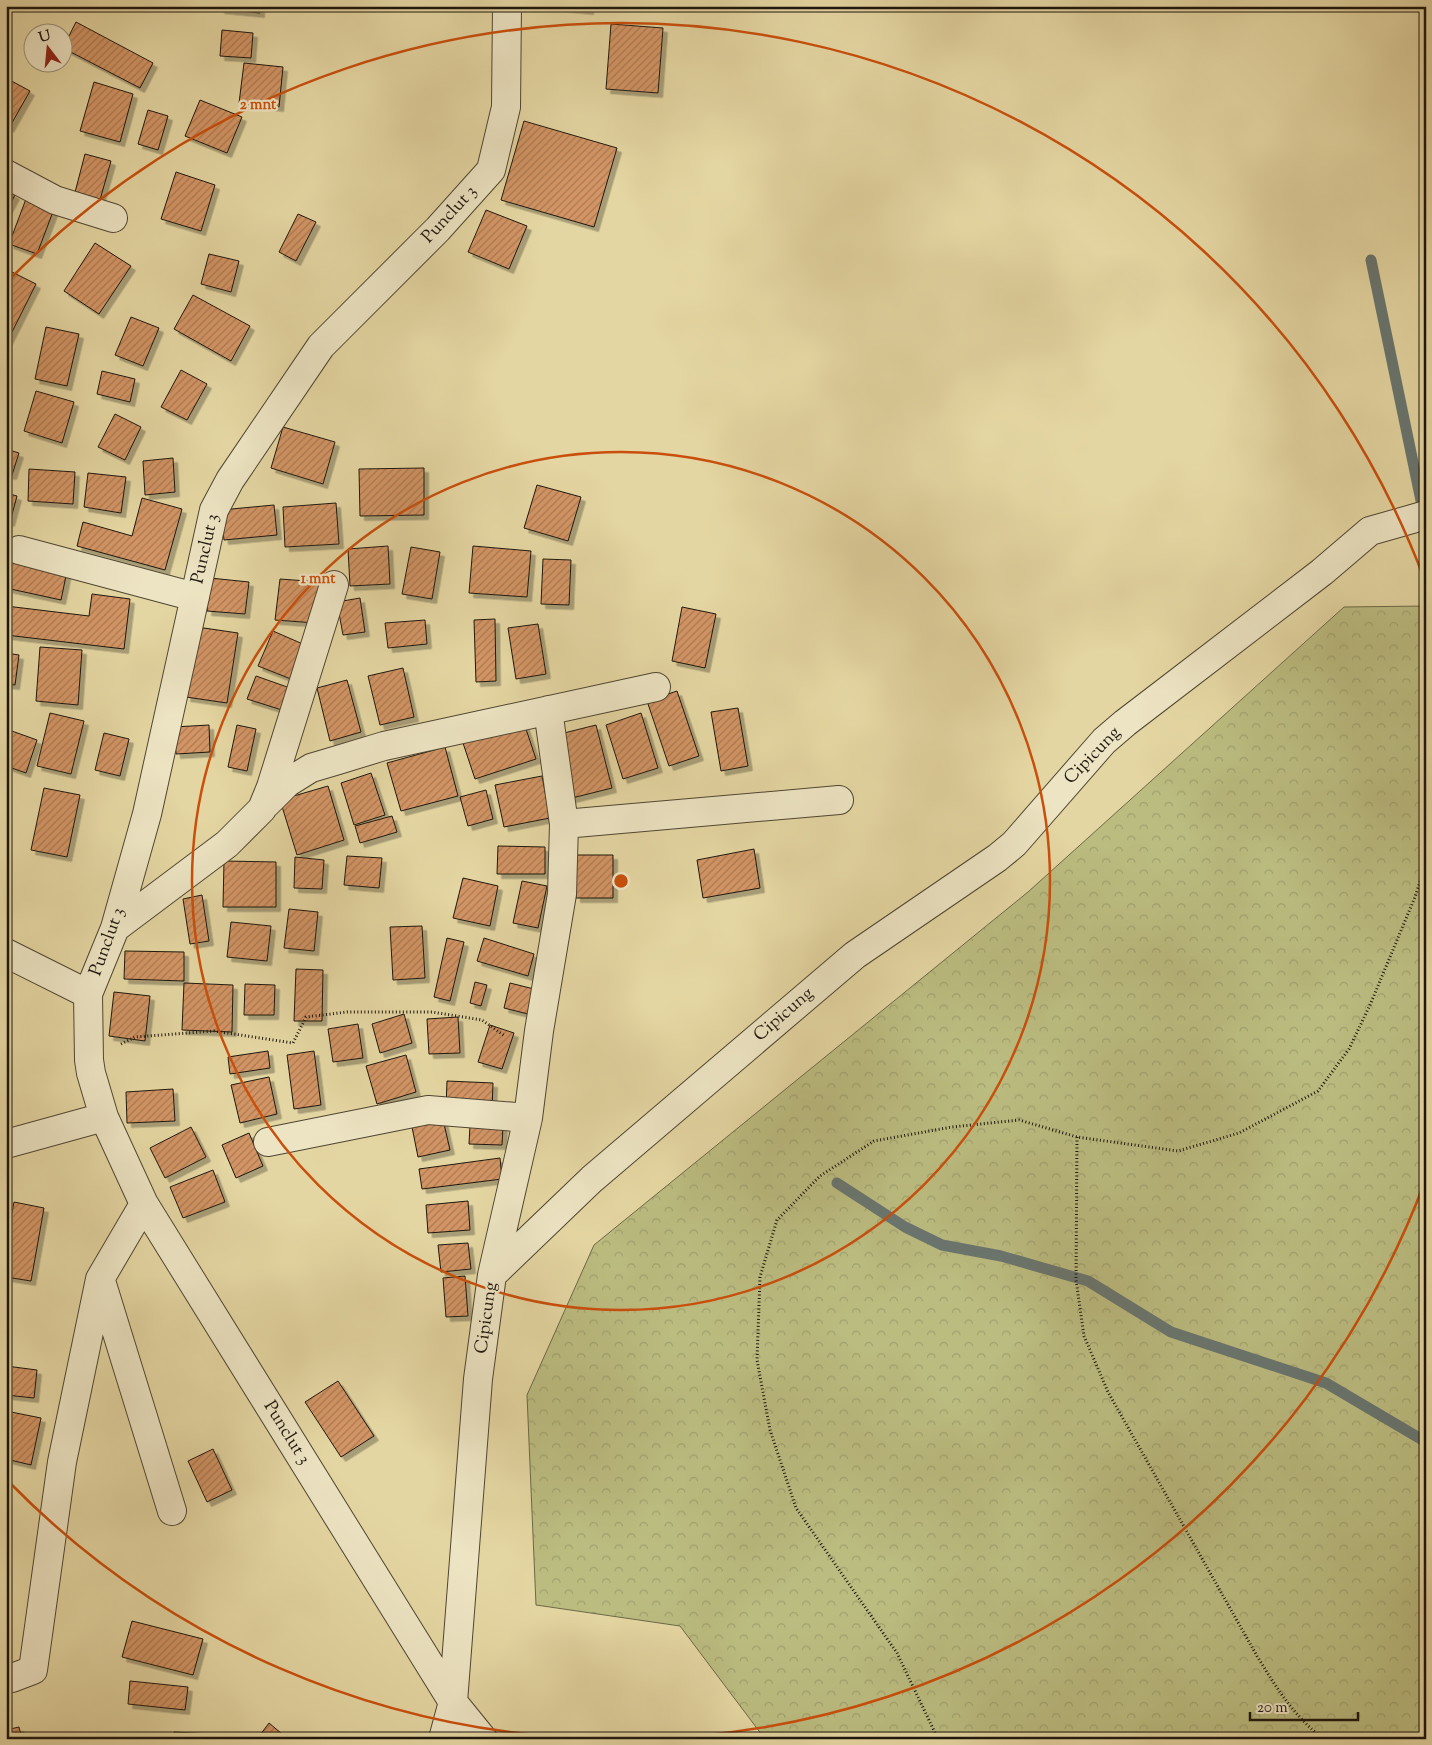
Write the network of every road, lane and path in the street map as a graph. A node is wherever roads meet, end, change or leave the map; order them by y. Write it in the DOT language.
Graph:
graph roads {
  1 [pos="507,6"];
  2 [pos="6,174"];
  3 [pos="113,218"];
  4 [pos="1426,515"];
  5 [pos="19,550"];
  6 [pos="334,585"];
  7 [pos="196,597"];
  8 [pos="656,687"];
  9 [pos="548,710"];
  10 [pos="839,800"];
  11 [pos="262,808"];
  12 [pos="564,824"];
  13 [pos="1426,864"];
  14 [pos="115,928"];
  15 [pos="6,953"];
  16 [pos="88,994"];
  17 [pos="482,1020"];
  18 [pos="89,1060"];
  19 [pos="104,1117"];
  20 [pos="528,1118"];
  21 [pos="1077,1137"];
  22 [pos="268,1142"];
  23 [pos="6,1144"];
  24 [pos="144,1204"];
  25 [pos="492,1275"];
  26 [pos="100,1279"];
  27 [pos="172,1511"];
  28 [pos="6,1678"];
  29 [pos="453,1702"];
  30 [pos="443,1739"];
  31 [pos="483,1739"];
  32 [pos="938,1739"];
  33 [pos="1324,1739"];
  1 -- 7 [label="street, Punclut 3"];
  2 -- 3 [label="street"];
  4 -- 25 [label="street, Cipicung"];
  5 -- 7 [label="street"];
  6 -- 11 [label="street"];
  7 -- 14 [label="street, Punclut 3"];
  8 -- 9 [label="street"];
  9 -- 11 [label="street"];
  9 -- 12 [label="street"];
  10 -- 12 [label="street"];
  11 -- 14 [label="street"];
  12 -- 20 [label="street"];
  13 -- 21 [label="path"];
  14 -- 16 [label="street, Punclut 3"];
  15 -- 16 [label="street"];
  16 -- 18 [label="street, Punclut 3"];
  17 -- 18 [label="path"];
  18 -- 19 [label="street, Punclut 3"];
  19 -- 23 [label="street"];
  19 -- 24 [label="street, Punclut 3"];
  20 -- 22 [label="street"];
  20 -- 25 [label="street"];
  21 -- 32 [label="path"];
  21 -- 33 [label="path"];
  24 -- 26 [label="street"];
  24 -- 29 [label="street, Punclut 3"];
  25 -- 29 [label="street, Cipicung"];
  26 -- 27 [label="street"];
  26 -- 28 [label="street"];
  29 -- 30 [label="street, Cipicung"];
  29 -- 31 [label="street, Punclut 3"];
}
